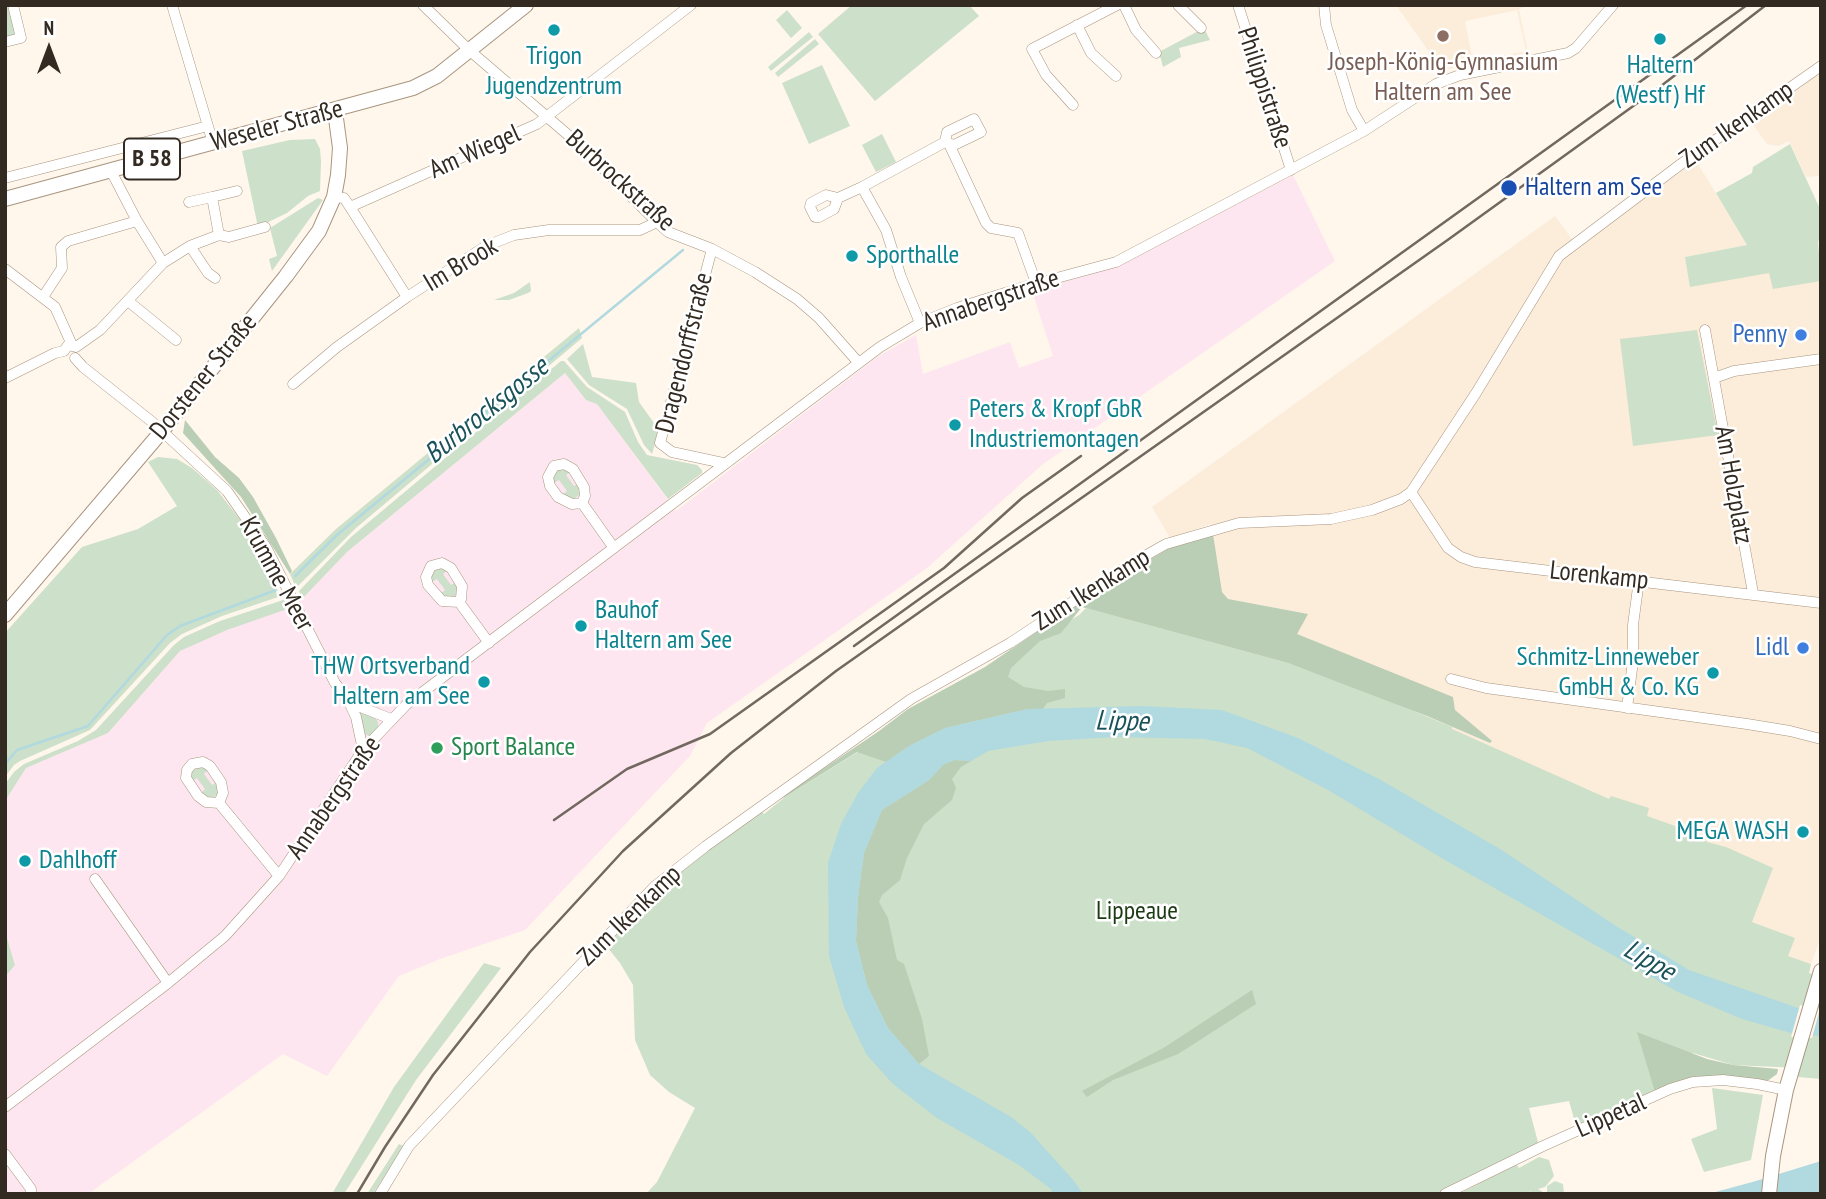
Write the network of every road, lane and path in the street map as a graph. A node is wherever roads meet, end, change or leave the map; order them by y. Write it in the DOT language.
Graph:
graph roads {
  1 [pos="13,5"];
  2 [pos="173,5"];
  3 [pos="423,5"];
  4 [pos="526,5"];
  5 [pos="691,5"];
  6 [pos="1117,5"];
  7 [pos="1124,5"];
  8 [pos="1178,5"];
  9 [pos="1238,5"];
  10 [pos="1324,5"];
  11 [pos="1597,5"];
  12 [pos="1613,5"];
  13 [pos="1604,16"];
  14 [pos="1077,25"];
  15 [pos="1201,28"];
  16 [pos="5,42"];
  17 [pos="469,50"];
  18 [pos="1156,53"];
  19 [pos="1821,65"];
  20 [pos="1116,76"];
  21 [pos="1073,105"];
  22 [pos="335,111"];
  23 [pos="549,117"];
  24 [pos="208,126"];
  25 [pos="1364,131"];
  26 [pos="213,143"];
  27 [pos="1291,170"];
  28 [pos="111,171"];
  29 [pos="5,178"];
  30 [pos="862,187"];
  31 [pos="237,191"];
  32 [pos="212,197"];
  33 [pos="334,197"];
  34 [pos="838,198"];
  35 [pos="5,199"];
  36 [pos="190,202"];
  37 [pos="350,206"];
  38 [pos="137,221"];
  39 [pos="657,222"];
  40 [pos="265,227"];
  41 [pos="219,235"];
  42 [pos="190,246"];
  43 [pos="712,249"];
  44 [pos="163,263"];
  45 [pos="5,269"];
  46 [pos="215,278"];
  47 [pos="1036,283"];
  48 [pos="43,297"];
  49 [pos="407,297"];
  50 [pos="128,301"];
  51 [pos="920,323"];
  52 [pos="1704,330"];
  53 [pos="176,340"];
  54 [pos="72,350"];
  55 [pos="1821,359"];
  56 [pos="858,362"];
  57 [pos="1714,377"];
  58 [pos="5,378"];
  59 [pos="293,384"];
  60 [pos="162,431"];
  61 [pos="723,463"];
  62 [pos="1411,492"];
  63 [pos="582,503"];
  64 [pos="614,548"];
  65 [pos="1639,580"];
  66 [pos="1753,593"];
  67 [pos="458,603"];
  68 [pos="1821,603"];
  69 [pos="5,615"];
  70 [pos="489,643"];
  71 [pos="1451,679"];
  72 [pos="347,698"];
  73 [pos="1627,708"];
  74 [pos="391,719"];
  75 [pos="1821,739"];
  76 [pos="363,750"];
  77 [pos="219,803"];
  78 [pos="279,876"];
  79 [pos="95,879"];
  80 [pos="1821,971"];
  81 [pos="168,983"];
  82 [pos="1788,1084"];
  83 [pos="5,1107"];
  84 [pos="5,1154"];
  85 [pos="31,1194"];
  86 [pos="380,1194"];
  87 [pos="1446,1194"];
  88 [pos="1769,1194"];
  1 -- 16 [label="street"];
  2 -- 24 [label="street"];
  3 -- 17 [label="street, Burbrockstraße"];
  4 -- 17 [label="main road, Weseler Straße / B 58"];
  5 -- 23 [label="street, Am Wiegel"];
  6 -- 14 [label="street"];
  7 -- 18 [label="street"];
  8 -- 15 [label="street"];
  9 -- 27 [label="street, Philippistraße"];
  10 -- 25 [label="street"];
  11 -- 13 [label="street"];
  12 -- 13 [label="street, Annabergstraße"];
  13 -- 25 [label="street, Annabergstraße"];
  14 -- 20 [label="street"];
  14 -- 21 [label="street"];
  17 -- 22 [label="main road, Weseler Straße / B 58"];
  17 -- 23 [label="street, Burbrockstraße"];
  19 -- 62 [label="street, Zum Ikenkamp"];
  22 -- 26 [label="main road, Weseler Straße / B 58"];
  22 -- 33 [label="main road, Dorstener Straße"];
  23 -- 37 [label="street, Am Wiegel"];
  23 -- 39 [label="street, Burbrockstraße"];
  24 -- 26 [label="street"];
  24 -- 29 [label="street, Weseler Straße"];
  25 -- 27 [label="street, Annabergstraße"];
  26 -- 28 [label="main road, Weseler Straße / B 58"];
  27 -- 47 [label="street, Annabergstraße"];
  28 -- 35 [label="main road, Weseler Straße / B 58"];
  28 -- 38 [label="street"];
  30 -- 34 [label="street"];
  30 -- 47 [label="street"];
  30 -- 51 [label="street"];
  31 -- 32 [label="street"];
  32 -- 36 [label="street"];
  32 -- 41 [label="street"];
  33 -- 37 [label="street"];
  33 -- 60 [label="main road, Dorstener Straße"];
  37 -- 49 [label="street"];
  38 -- 44 [label="street"];
  38 -- 48 [label="street"];
  39 -- 43 [label="street, Burbrockstraße"];
  39 -- 49 [label="street, Im Brook"];
  40 -- 41 [label="street"];
  41 -- 42 [label="street"];
  42 -- 44 [label="street"];
  42 -- 46 [label="street"];
  43 -- 56 [label="street, Burbrockstraße"];
  43 -- 61 [label="street, Dragendorffstraße"];
  44 -- 50 [label="street"];
  45 -- 48 [label="street"];
  47 -- 51 [label="street, Annabergstraße"];
  48 -- 54 [label="street"];
  49 -- 59 [label="street, Im Brook"];
  50 -- 53 [label="street"];
  50 -- 54 [label="street"];
  51 -- 56 [label="street, Annabergstraße"];
  52 -- 57 [label="street, Am Holzplatz"];
  54 -- 58 [label="street"];
  54 -- 60 [label="street, Krumme Meer"];
  55 -- 57 [label="street"];
  56 -- 61 [label="street, Annabergstraße"];
  57 -- 66 [label="street, Am Holzplatz"];
  60 -- 69 [label="main road, Dorstener Straße"];
  60 -- 72 [label="street, Krumme Meer"];
  61 -- 64 [label="street, Annabergstraße"];
  62 -- 65 [label="street, Lorenkamp"];
  62 -- 86 [label="street, Zum Ikenkamp"];
  63 -- 63 [label="street"];
  63 -- 64 [label="street"];
  64 -- 70 [label="street, Annabergstraße"];
  65 -- 66 [label="street, Lorenkamp"];
  65 -- 73 [label="street"];
  66 -- 68 [label="street, Lorenkamp"];
  67 -- 70 [label="street"];
  70 -- 74 [label="street, Annabergstraße"];
  71 -- 73 [label="street"];
  72 -- 74 [label="street, Krumme Meer"];
  72 -- 76 [label="street, Krumme Meer"];
  73 -- 75 [label="street"];
  74 -- 76 [label="street, Annabergstraße"];
  76 -- 78 [label="street, Annabergstraße"];
  77 -- 77 [label="street, Annabergstraße"];
  77 -- 78 [label="street, Annabergstraße"];
  78 -- 81 [label="street, Annabergstraße"];
  79 -- 81 [label="street"];
  80 -- 82 [label="main road"];
  81 -- 83 [label="street, Annabergstraße"];
  82 -- 87 [label="street, Lippetal"];
  82 -- 88 [label="main road"];
  84 -- 85 [label="street"];
}
